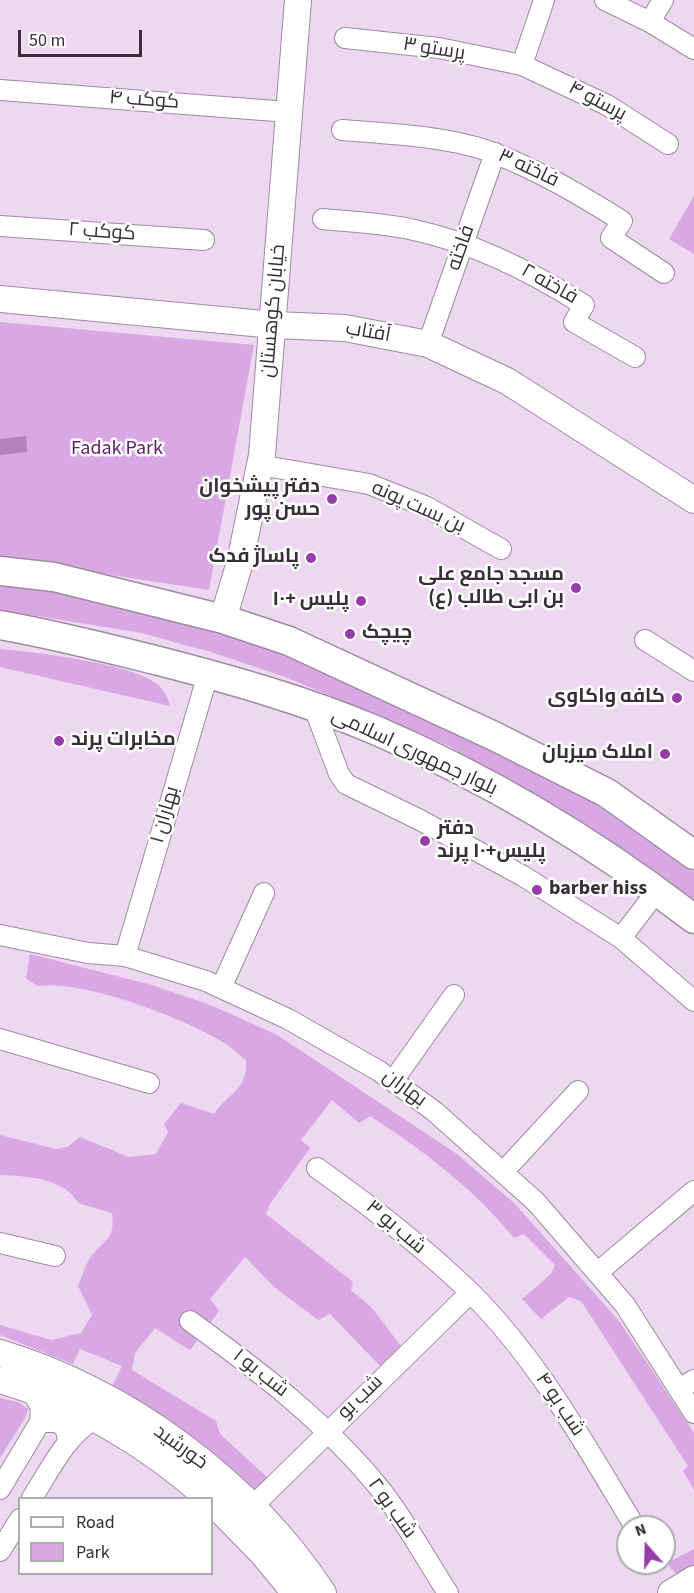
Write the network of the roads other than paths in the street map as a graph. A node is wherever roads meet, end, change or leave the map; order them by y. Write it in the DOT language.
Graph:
graph roads {
  1 [pos="298,0"];
  2 [pos="544,0"];
  3 [pos="605,0"];
  4 [pos="663,0"];
  5 [pos="650,22"];
  6 [pos="345,38"];
  7 [pos="694,49"];
  8 [pos="522,66"];
  9 [pos="0,90"];
  10 [pos="289,112"];
  11 [pos="342,130"];
  12 [pos="668,144"];
  13 [pos="495,153"];
  14 [pos="323,219"];
  15 [pos="0,226"];
  16 [pos="204,240"];
  17 [pos="463,244"];
  18 [pos="664,273"];
  19 [pos="0,299"];
  20 [pos="274,325"];
  21 [pos="428,344"];
  22 [pos="635,357"];
  23 [pos="259,465"];
  24 [pos="694,500"];
  25 [pos="501,549"];
  26 [pos="0,571"];
  27 [pos="223,619"];
  28 [pos="0,625"];
  29 [pos="645,640"];
  30 [pos="694,671"];
  31 [pos="208,674"];
  32 [pos="314,707"];
  33 [pos="694,855"];
  34 [pos="657,891"];
  35 [pos="264,893"];
  36 [pos="694,919"];
  37 [pos="0,935"];
  38 [pos="621,938"];
  39 [pos="125,956"];
  40 [pos="221,988"];
  41 [pos="454,995"];
  42 [pos="694,1001"];
  43 [pos="0,1039"];
  44 [pos="393,1081"];
  45 [pos="149,1083"];
  46 [pos="578,1091"];
  47 [pos="317,1168"];
  48 [pos="503,1172"];
  49 [pos="694,1191"];
  50 [pos="0,1243"];
  51 [pos="55,1256"];
  52 [pos="597,1273"];
  53 [pos="470,1293"];
  54 [pos="190,1321"];
  55 [pos="0,1353"];
  56 [pos="0,1380"];
  57 [pos="686,1385"];
  58 [pos="31,1390"];
  59 [pos="694,1413"];
  60 [pos="94,1419"];
  61 [pos="40,1422"];
  62 [pos="327,1431"];
  63 [pos="68,1442"];
  64 [pos="0,1489"];
  65 [pos="33,1497"];
  66 [pos="206,1497"];
  67 [pos="213,1503"];
  68 [pos="253,1506"];
  69 [pos="628,1515"];
  70 [pos="18,1522"];
  71 [pos="0,1551"];
  72 [pos="694,1579"];
  73 [pos="295,1593"];
  74 [pos="323,1593"];
  75 [pos="448,1593"];
  76 [pos="671,1593"];
  1 -- 10 [label="street, خیابان کوهستان"];
  2 -- 8 [label="street"];
  3 -- 5 [label="street"];
  4 -- 5 [label="street"];
  5 -- 7 [label="street"];
  6 -- 8 [label="street, پرستو ۳"];
  8 -- 12 [label="street, پرستو ۴"];
  9 -- 10 [label="street, کوکب ۴"];
  10 -- 20 [label="street, خیابان کوهستان"];
  11 -- 13 [label="street, فاخته ۳"];
  13 -- 17 [label="street, فاخته"];
  13 -- 18 [label="street, فاخته ۳"];
  14 -- 17 [label="street"];
  15 -- 16 [label="street, کوکب ۲"];
  17 -- 21 [label="street, فاخته"];
  17 -- 22 [label="street, فاخته ۲"];
  19 -- 20 [label="street, آفتاب"];
  20 -- 21 [label="street, آفتاب"];
  20 -- 23 [label="street, خیابان کوهستان"];
  21 -- 24 [label="street, آفتاب"];
  23 -- 25 [label="street, بن بست پونه"];
  23 -- 27 [label="street, خیابان کوهستان"];
  26 -- 27 [label="main road"];
  27 -- 33 [label="main road"];
  28 -- 31 [label="main road, بلوار جمهوری اسلامی"];
  29 -- 30 [label="street"];
  31 -- 32 [label="main road, بلوار جمهوری اسلامی"];
  31 -- 39 [label="street, بهاران ۱"];
  32 -- 34 [label="main road, بلوار جمهوری اسلامی"];
  32 -- 38 [label="street"];
  34 -- 36 [label="main road, بلوار جمهوری اسلامی"];
  34 -- 38 [label="street"];
  35 -- 40 [label="street"];
  37 -- 39 [label="street, بهاران"];
  38 -- 42 [label="street"];
  39 -- 40 [label="street, بهاران"];
  40 -- 44 [label="street, بهاران"];
  41 -- 44 [label="street"];
  43 -- 45 [label="street"];
  44 -- 48 [label="street, بهاران"];
  46 -- 48 [label="street"];
  47 -- 53 [label="street, شب بو ۳"];
  48 -- 52 [label="street, بهاران"];
  49 -- 52 [label="street"];
  50 -- 51 [label="street"];
  52 -- 57 [label="street, بهاران"];
  53 -- 62 [label="street, شب بو"];
  53 -- 69 [label="street, شب بو ۴"];
  54 -- 62 [label="street, شب بو ۱"];
  55 -- 68 [label="street, خورشید"];
  56 -- 58 [label="street, خورشید"];
  57 -- 59 [label="street, بهاران"];
  58 -- 60 [label="street, خورشید"];
  58 -- 61 [label="street"];
  60 -- 63 [label="street"];
  60 -- 66 [label="street, خورشید"];
  61 -- 63 [label="street"];
  61 -- 64 [label="street"];
  62 -- 68 [label="street, شب بو"];
  62 -- 75 [label="street, شب بو ۲"];
  63 -- 65 [label="street"];
  67 -- 73 [label="street"];
  68 -- 74 [label="street, خورشید"];
  70 -- 71 [label="street"];
  72 -- 76 [label="street"];
}
